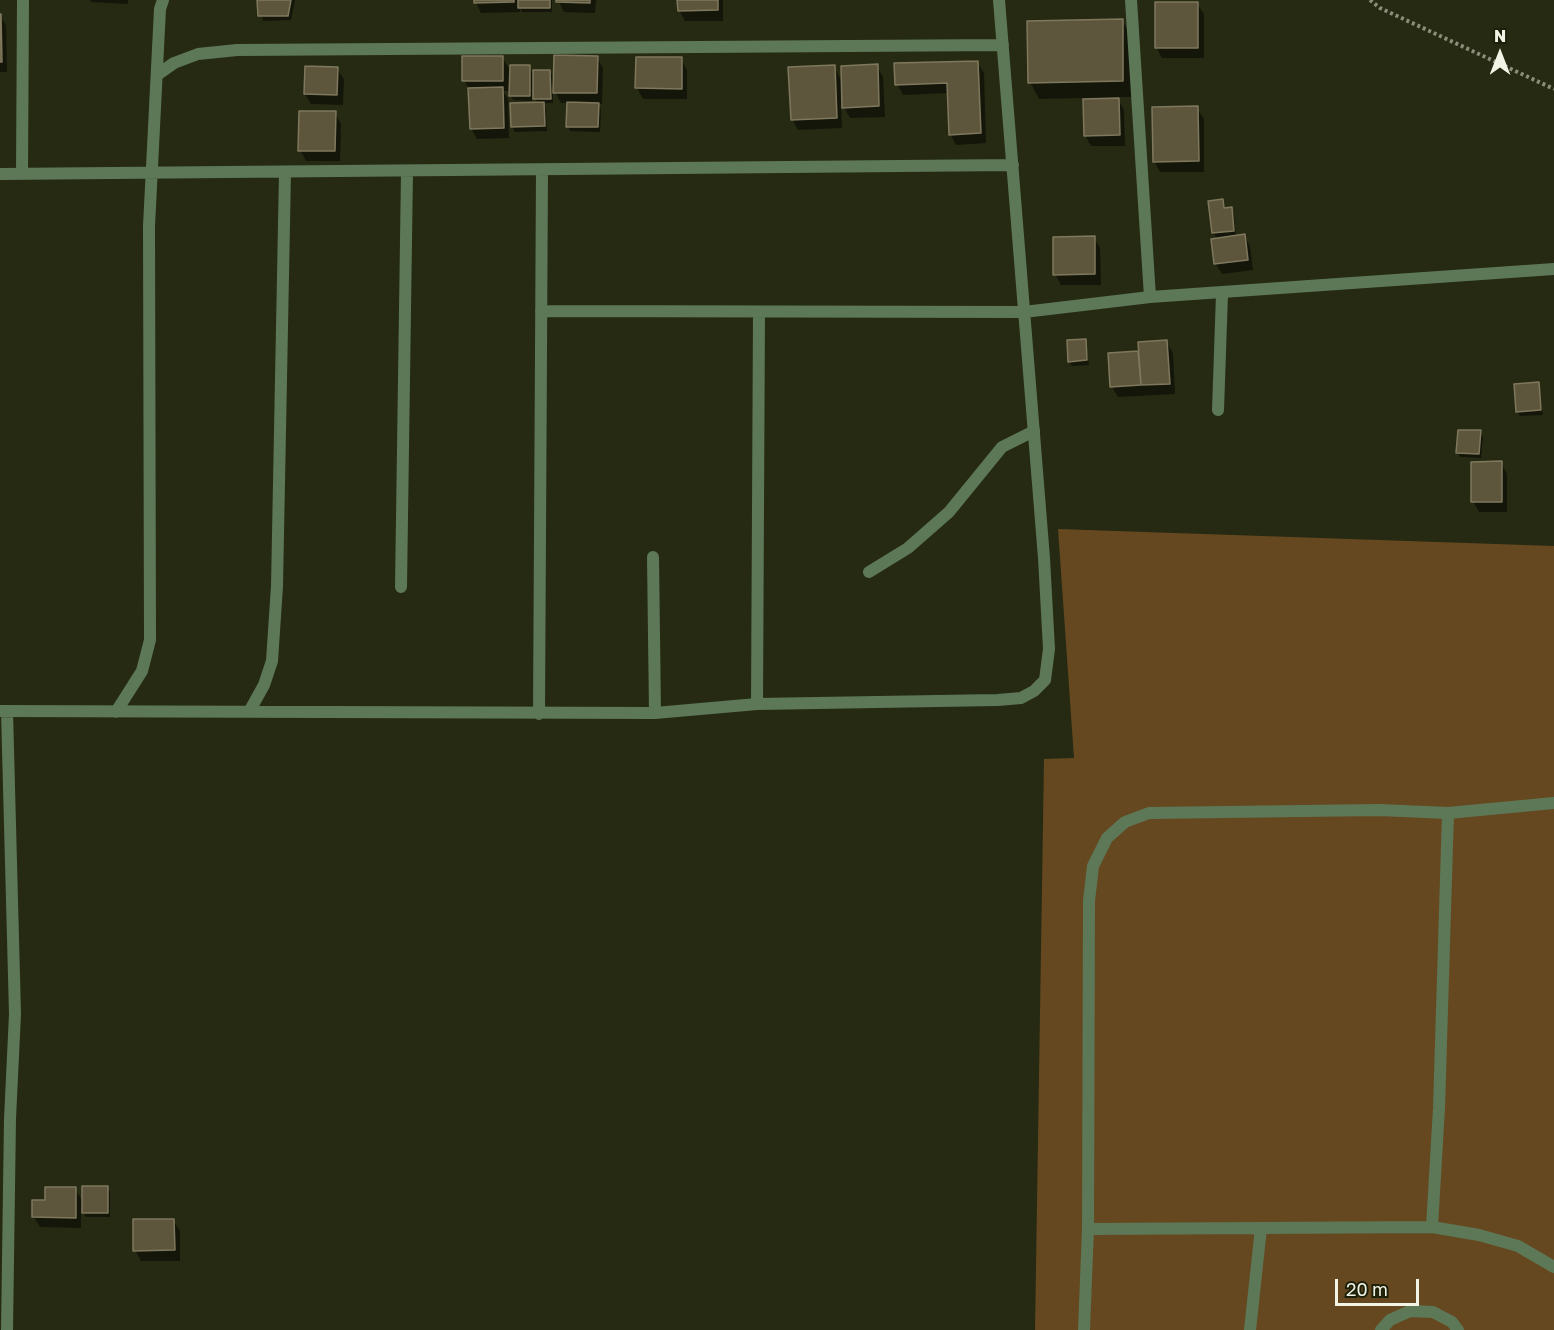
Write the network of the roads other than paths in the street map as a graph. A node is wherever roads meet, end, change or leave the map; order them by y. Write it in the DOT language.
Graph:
graph roads {
  1 [pos="23,0"];
  2 [pos="163,0"];
  3 [pos="999,0"];
  4 [pos="1131,0"];
  5 [pos="1003,45"];
  6 [pos="157,75"];
  7 [pos="1012,165"];
  8 [pos="542,170"];
  9 [pos="407,171"];
  10 [pos="285,172"];
  11 [pos="153,173"];
  12 [pos="0,174"];
  13 [pos="22,174"];
  14 [pos="1554,269"];
  15 [pos="1222,294"];
  16 [pos="1150,297"];
  17 [pos="541,311"];
  18 [pos="759,312"];
  19 [pos="1024,312"];
  20 [pos="1218,410"];
  21 [pos="1034,431"];
  22 [pos="654,557"];
  23 [pos="869,572"];
  24 [pos="401,587"];
  25 [pos="757,704"];
  26 [pos="4,711"];
  27 [pos="116,712"];
  28 [pos="249,712"];
  29 [pos="655,713"];
  30 [pos="539,714"];
  31 [pos="1554,802"];
  32 [pos="1448,813"];
  33 [pos="5,1118"];
  34 [pos="4,1214"];
  35 [pos="1432,1227"];
  36 [pos="1261,1228"];
  37 [pos="1088,1229"];
  38 [pos="1554,1267"];
  39 [pos="7,1330"];
  40 [pos="1084,1330"];
  41 [pos="1250,1330"];
  42 [pos="1381,1330"];
  43 [pos="1458,1330"];
  1 -- 13 [label="street"];
  2 -- 6 [label="street"];
  3 -- 5 [label="street"];
  4 -- 16 [label="street"];
  5 -- 6 [label="street"];
  5 -- 7 [label="street"];
  6 -- 11 [label="street"];
  7 -- 8 [label="street"];
  7 -- 19 [label="street"];
  8 -- 9 [label="street"];
  8 -- 17 [label="street"];
  9 -- 10 [label="street"];
  9 -- 24 [label="street"];
  10 -- 11 [label="street"];
  10 -- 28 [label="street"];
  11 -- 13 [label="street"];
  11 -- 27 [label="street"];
  12 -- 13 [label="street"];
  14 -- 15 [label="street"];
  15 -- 16 [label="street"];
  15 -- 20 [label="street"];
  16 -- 19 [label="street"];
  17 -- 18 [label="street"];
  17 -- 30 [label="street"];
  18 -- 19 [label="street"];
  18 -- 25 [label="street"];
  19 -- 21 [label="street"];
  21 -- 23 [label="street"];
  21 -- 25 [label="street"];
  22 -- 29 [label="street"];
  25 -- 29 [label="street"];
  26 -- 27 [label="street"];
  26 -- 33 [label="street"];
  27 -- 28 [label="street"];
  28 -- 30 [label="street"];
  29 -- 30 [label="street"];
  31 -- 32 [label="street"];
  32 -- 35 [label="street"];
  32 -- 37 [label="street"];
  33 -- 34 [label="street"];
  34 -- 39 [label="street"];
  35 -- 36 [label="street"];
  35 -- 38 [label="street"];
  36 -- 37 [label="street"];
  36 -- 41 [label="street"];
  37 -- 40 [label="street"];
  42 -- 43 [label="street"];
}
